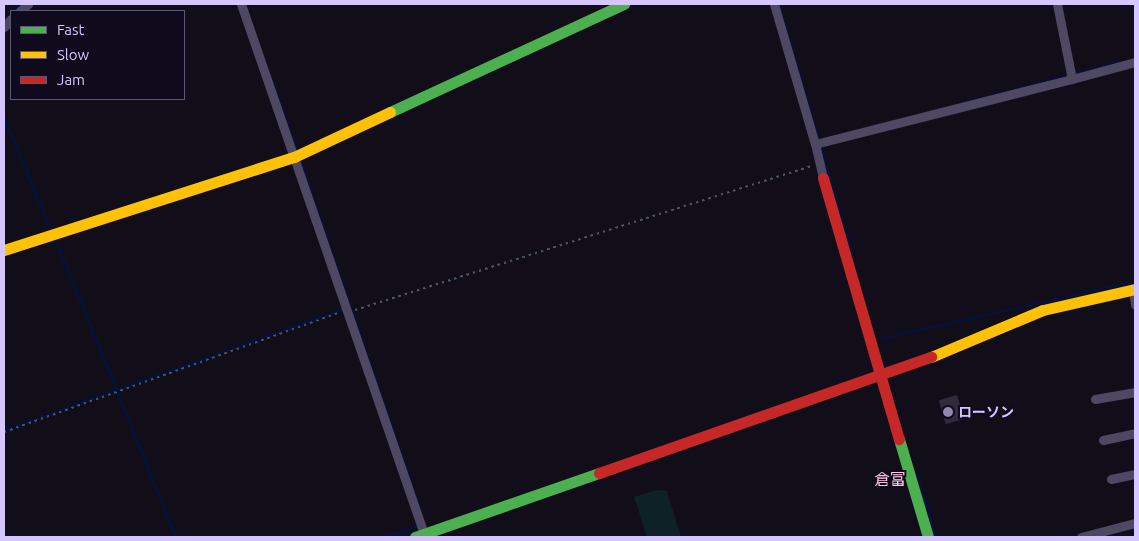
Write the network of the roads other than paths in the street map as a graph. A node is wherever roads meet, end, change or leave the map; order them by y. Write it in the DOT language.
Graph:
graph roads {
  1 [pos="241,4"];
  2 [pos="624,4"];
  3 [pos="774,4"];
  4 [pos="1057,4"];
  5 [pos="1135,62"];
  6 [pos="1071,76"];
  7 [pos="819,143"];
  8 [pos="294,157"];
  9 [pos="823,178"];
  10 [pos="4,250"];
  11 [pos="1134,290"];
  12 [pos="1135,305"];
  13 [pos="882,375"];
  14 [pos="1135,392"];
  15 [pos="1095,399"];
  16 [pos="1135,433"];
  17 [pos="1103,440"];
  18 [pos="1135,474"];
  19 [pos="1111,479"];
  20 [pos="1135,523"];
  21 [pos="420,536"];
  22 [pos="928,537"];
  23 [pos="1081,537"];
  1 -- 8 [label="street"];
  2 -- 8 [label="street"];
  3 -- 7 [label="street"];
  4 -- 6 [label="street"];
  5 -- 6 [label="street"];
  6 -- 7 [label="street"];
  7 -- 9 [label="street"];
  8 -- 10 [label="street"];
  8 -- 21 [label="street"];
  9 -- 13 [label="street"];
  11 -- 12 [label="street"];
  11 -- 13 [label="street"];
  13 -- 21 [label="street"];
  13 -- 22 [label="street"];
  14 -- 15 [label="street"];
  16 -- 17 [label="street"];
  18 -- 19 [label="street"];
  20 -- 23 [label="street"];
}
